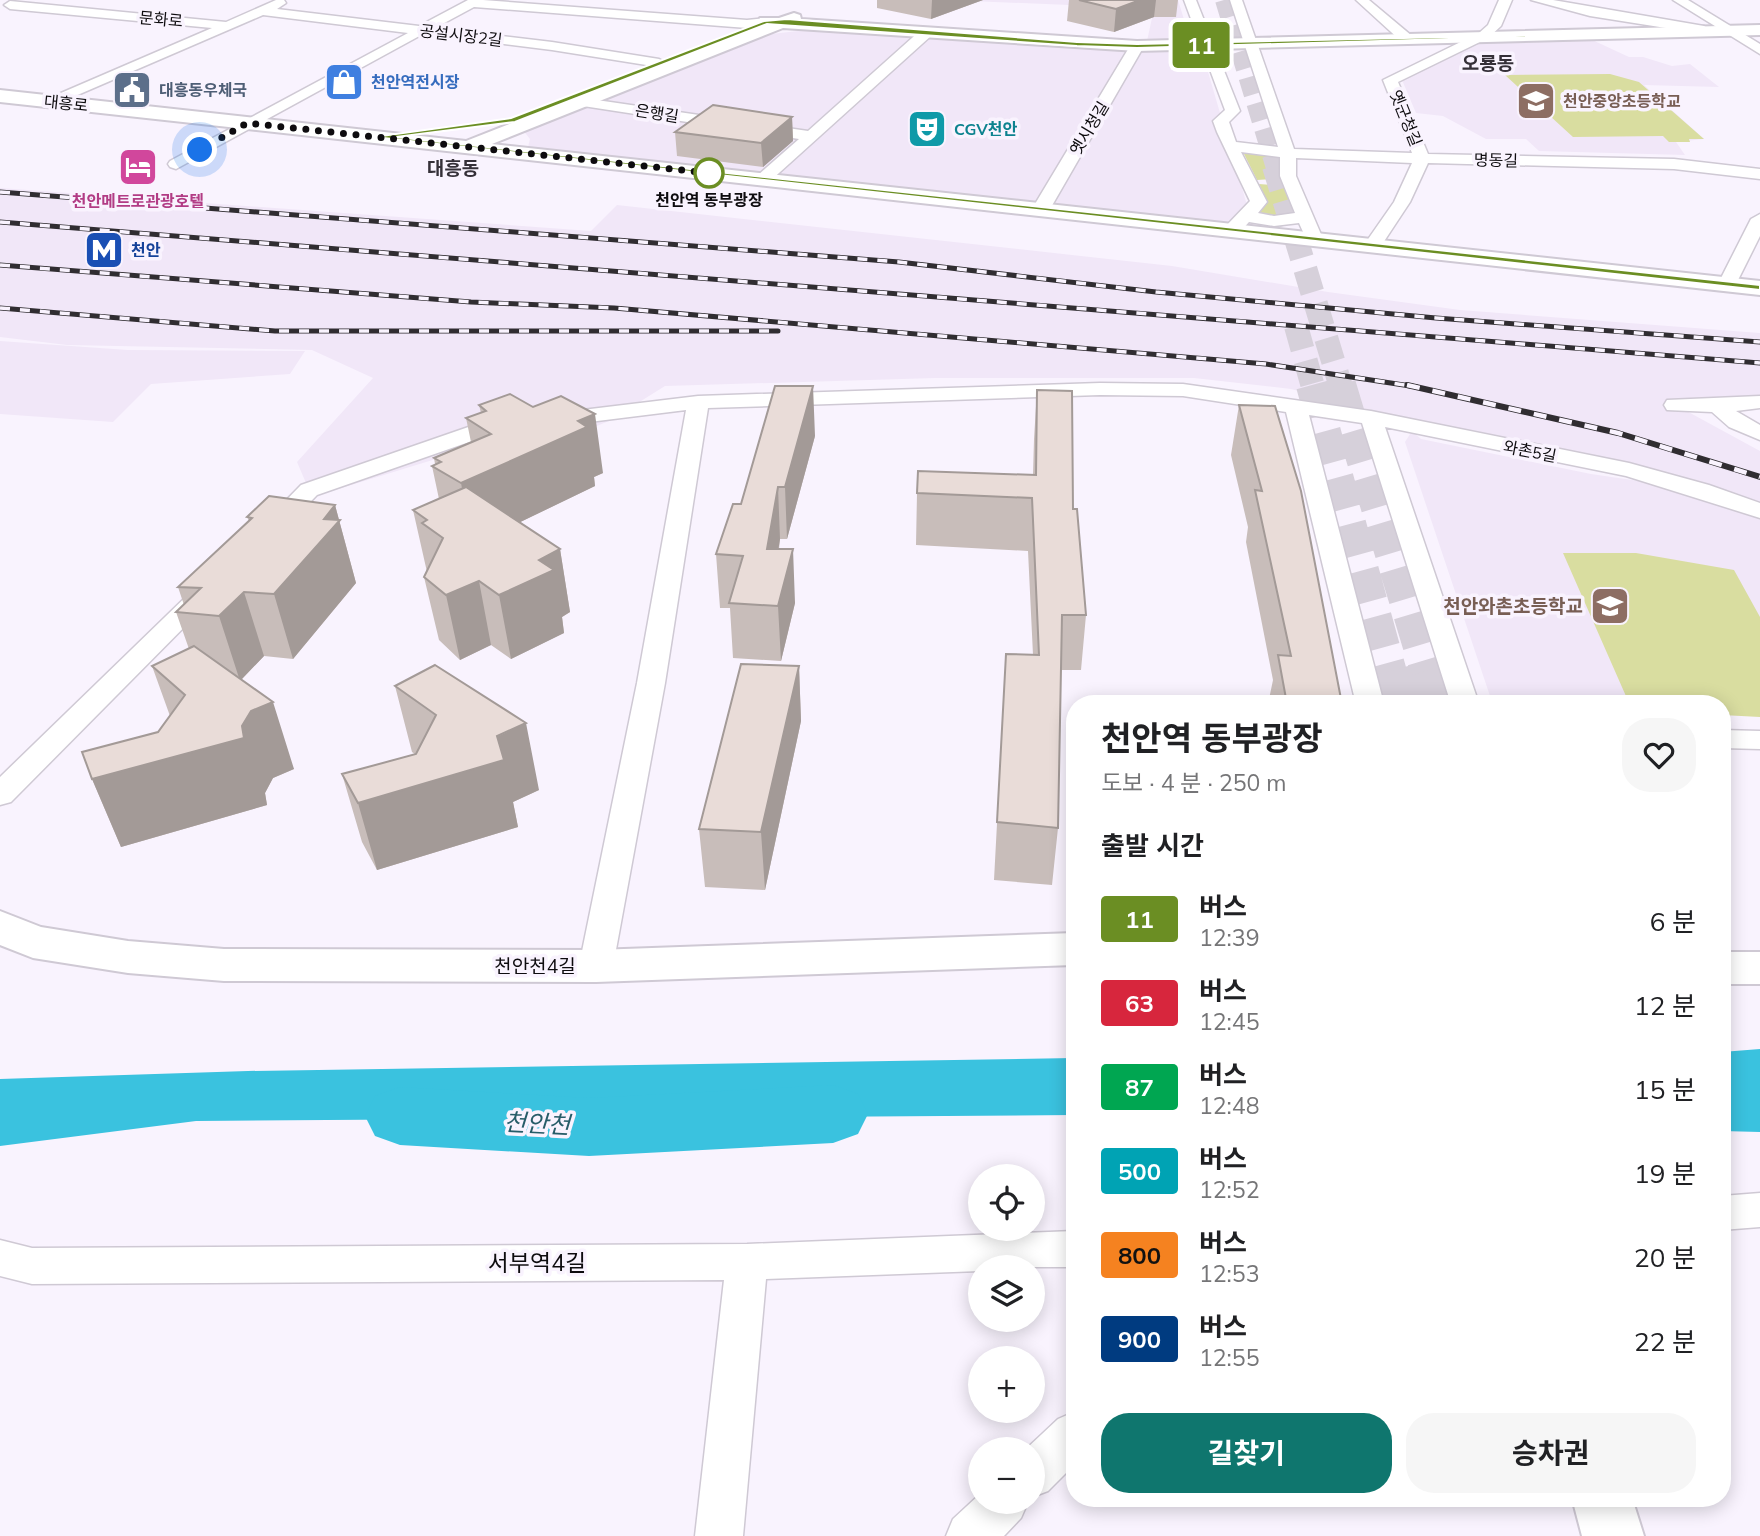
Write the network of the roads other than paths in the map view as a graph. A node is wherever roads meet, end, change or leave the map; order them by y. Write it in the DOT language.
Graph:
graph roads {
  1 [pos="24,0"];
  2 [pos="286,0"];
  3 [pos="1362,0"];
  4 [pos="1506,0"];
  5 [pos="1537,0"];
  6 [pos="1679,0"];
  7 [pos="475,1"];
  8 [pos="1195,2"];
  9 [pos="1233,2"];
  10 [pos="5,7"];
  11 [pos="261,11"];
  12 [pos="787,21"];
  13 [pos="766,22"];
  14 [pos="228,26"];
  15 [pos="1704,30"];
  16 [pos="1760,30"];
  17 [pos="425,31"];
  18 [pos="1731,31"];
  19 [pos="928,32"];
  20 [pos="1204,37"];
  21 [pos="1250,37"];
  22 [pos="1482,37"];
  23 [pos="1407,39"];
  24 [pos="1760,41"];
  25 [pos="1137,46"];
  26 [pos="1760,50"];
  27 [pos="659,63"];
  28 [pos="0,96"];
  29 [pos="52,102"];
  30 [pos="583,102"];
  31 [pos="247,123"];
  32 [pos="514,124"];
  33 [pos="813,136"];
  34 [pos="377,137"];
  35 [pos="458,145"];
  36 [pos="1232,146"];
  37 [pos="529,153"];
  38 [pos="1288,154"];
  39 [pos="1422,158"];
  40 [pos="176,164"];
  41 [pos="1760,174"];
  42 [pos="763,179"];
  43 [pos="1041,209"];
  44 [pos="1305,217"];
  45 [pos="1760,219"];
  46 [pos="1239,223"];
  47 [pos="1314,239"];
  48 [pos="1373,245"];
  49 [pos="1727,284"];
  50 [pos="1760,288"];
  51 [pos="698,402"];
  52 [pos="1760,402"];
  53 [pos="1675,405"];
  54 [pos="1717,406"];
  55 [pos="1296,407"];
  56 [pos="1371,418"];
  57 [pos="1760,433"];
  58 [pos="1307,445"];
  59 [pos="1379,446"];
  60 [pos="1760,511"];
  61 [pos="251,548"];
  62 [pos="222,576"];
  63 [pos="1368,695"];
  64 [pos="1462,695"];
  65 [pos="1731,739"];
  66 [pos="1760,740"];
  67 [pos="0,795"];
  68 [pos="0,927"];
  69 [pos="1066,949"];
  70 [pos="596,966"];
  71 [pos="1731,968"];
  72 [pos="1760,968"];
  73 [pos="1760,1210"];
  74 [pos="1731,1212"];
  75 [pos="1066,1249"];
  76 [pos="0,1258"];
  77 [pos="747,1262"];
  78 [pos="1066,1442"];
  79 [pos="1045,1462"];
  80 [pos="1605,1507"];
  81 [pos="993,1514"];
  82 [pos="719,1536"];
  83 [pos="970,1536"];
  84 [pos="1613,1536"];
  1 -- 10 [label="street"];
  2 -- 11 [label="street, 문화로"];
  3 -- 23 [label="street"];
  4 -- 22 [label="street"];
  5 -- 15 [label="street"];
  6 -- 18 [label="street"];
  7 -- 13 [label="street"];
  7 -- 17 [label="street"];
  8 -- 20 [label="street"];
  9 -- 21 [label="street"];
  10 -- 14 [label="street, 문화로"];
  11 -- 14 [label="street, 문화로"];
  11 -- 17 [label="street, 공설시장2길"];
  12 -- 13 [label="street"];
  12 -- 13 [label="street"];
  12 -- 19 [label="street"];
  12 -- 30 [label="street"];
  13 -- 27 [label="street"];
  14 -- 29 [label="street, 문화로"];
  15 -- 18 [label="street"];
  15 -- 22 [label="street"];
  16 -- 18 [label="street"];
  17 -- 27 [label="street, 공설시장2길"];
  17 -- 31 [label="street"];
  18 -- 24 [label="street"];
  18 -- 26 [label="street"];
  19 -- 25 [label="street"];
  19 -- 33 [label="street"];
  20 -- 21 [label="street"];
  20 -- 25 [label="street"];
  20 -- 36 [label="street"];
  21 -- 23 [label="street"];
  21 -- 38 [label="street"];
  22 -- 23 [label="street"];
  22 -- 39 [label="street, 옛군청길"];
  25 -- 43 [label="street, 옛시청길"];
  27 -- 32 [label="street"];
  28 -- 29 [label="street, 대흥로"];
  29 -- 31 [label="street, 대흥로"];
  30 -- 32 [label="street"];
  30 -- 33 [label="street, 은행길"];
  31 -- 34 [label="street, 대흥로"];
  31 -- 40 [label="street"];
  32 -- 34 [label="street"];
  32 -- 35 [label="street"];
  32 -- 37 [label="street"];
  33 -- 42 [label="street"];
  34 -- 35 [label="street, 대흥로"];
  35 -- 37 [label="street, 대흥로"];
  36 -- 38 [label="street, 명동길"];
  36 -- 46 [label="street"];
  37 -- 42 [label="street, 대흥로"];
  38 -- 39 [label="street, 명동길"];
  38 -- 44 [label="street"];
  39 -- 41 [label="street, 명동길"];
  39 -- 48 [label="street, 옛군청길"];
  42 -- 43 [label="street, 대흥로"];
  43 -- 46 [label="street, 대흥로"];
  44 -- 46 [label="street"];
  44 -- 47 [label="street"];
  45 -- 49 [label="street"];
  46 -- 47 [label="street, 대흥로"];
  47 -- 48 [label="street, 대흥로"];
  48 -- 49 [label="street, 대흥로"];
  49 -- 50 [label="street, 대흥로"];
  51 -- 55 [label="street, 와촌5길"];
  51 -- 61 [label="street, 와촌5길"];
  51 -- 70 [label="street"];
  52 -- 54 [label="street"];
  53 -- 54 [label="street"];
  54 -- 57 [label="street"];
  55 -- 56 [label="street, 와촌5길"];
  55 -- 58 [label="street"];
  56 -- 59 [label="street"];
  56 -- 60 [label="street, 와촌5길"];
  58 -- 59 [label="street"];
  58 -- 63 [label="street"];
  59 -- 64 [label="street"];
  62 -- 67 [label="street"];
  65 -- 66 [label="street"];
  68 -- 70 [label="street, 천안천4길"];
  69 -- 70 [label="street, 천안천4길"];
  71 -- 72 [label="street"];
  73 -- 74 [label="street"];
  75 -- 77 [label="street, 서부역4길"];
  76 -- 77 [label="street, 서부역4길"];
  77 -- 82 [label="street"];
  78 -- 79 [label="street"];
  80 -- 84 [label="street"];
  81 -- 83 [label="street"];
}
